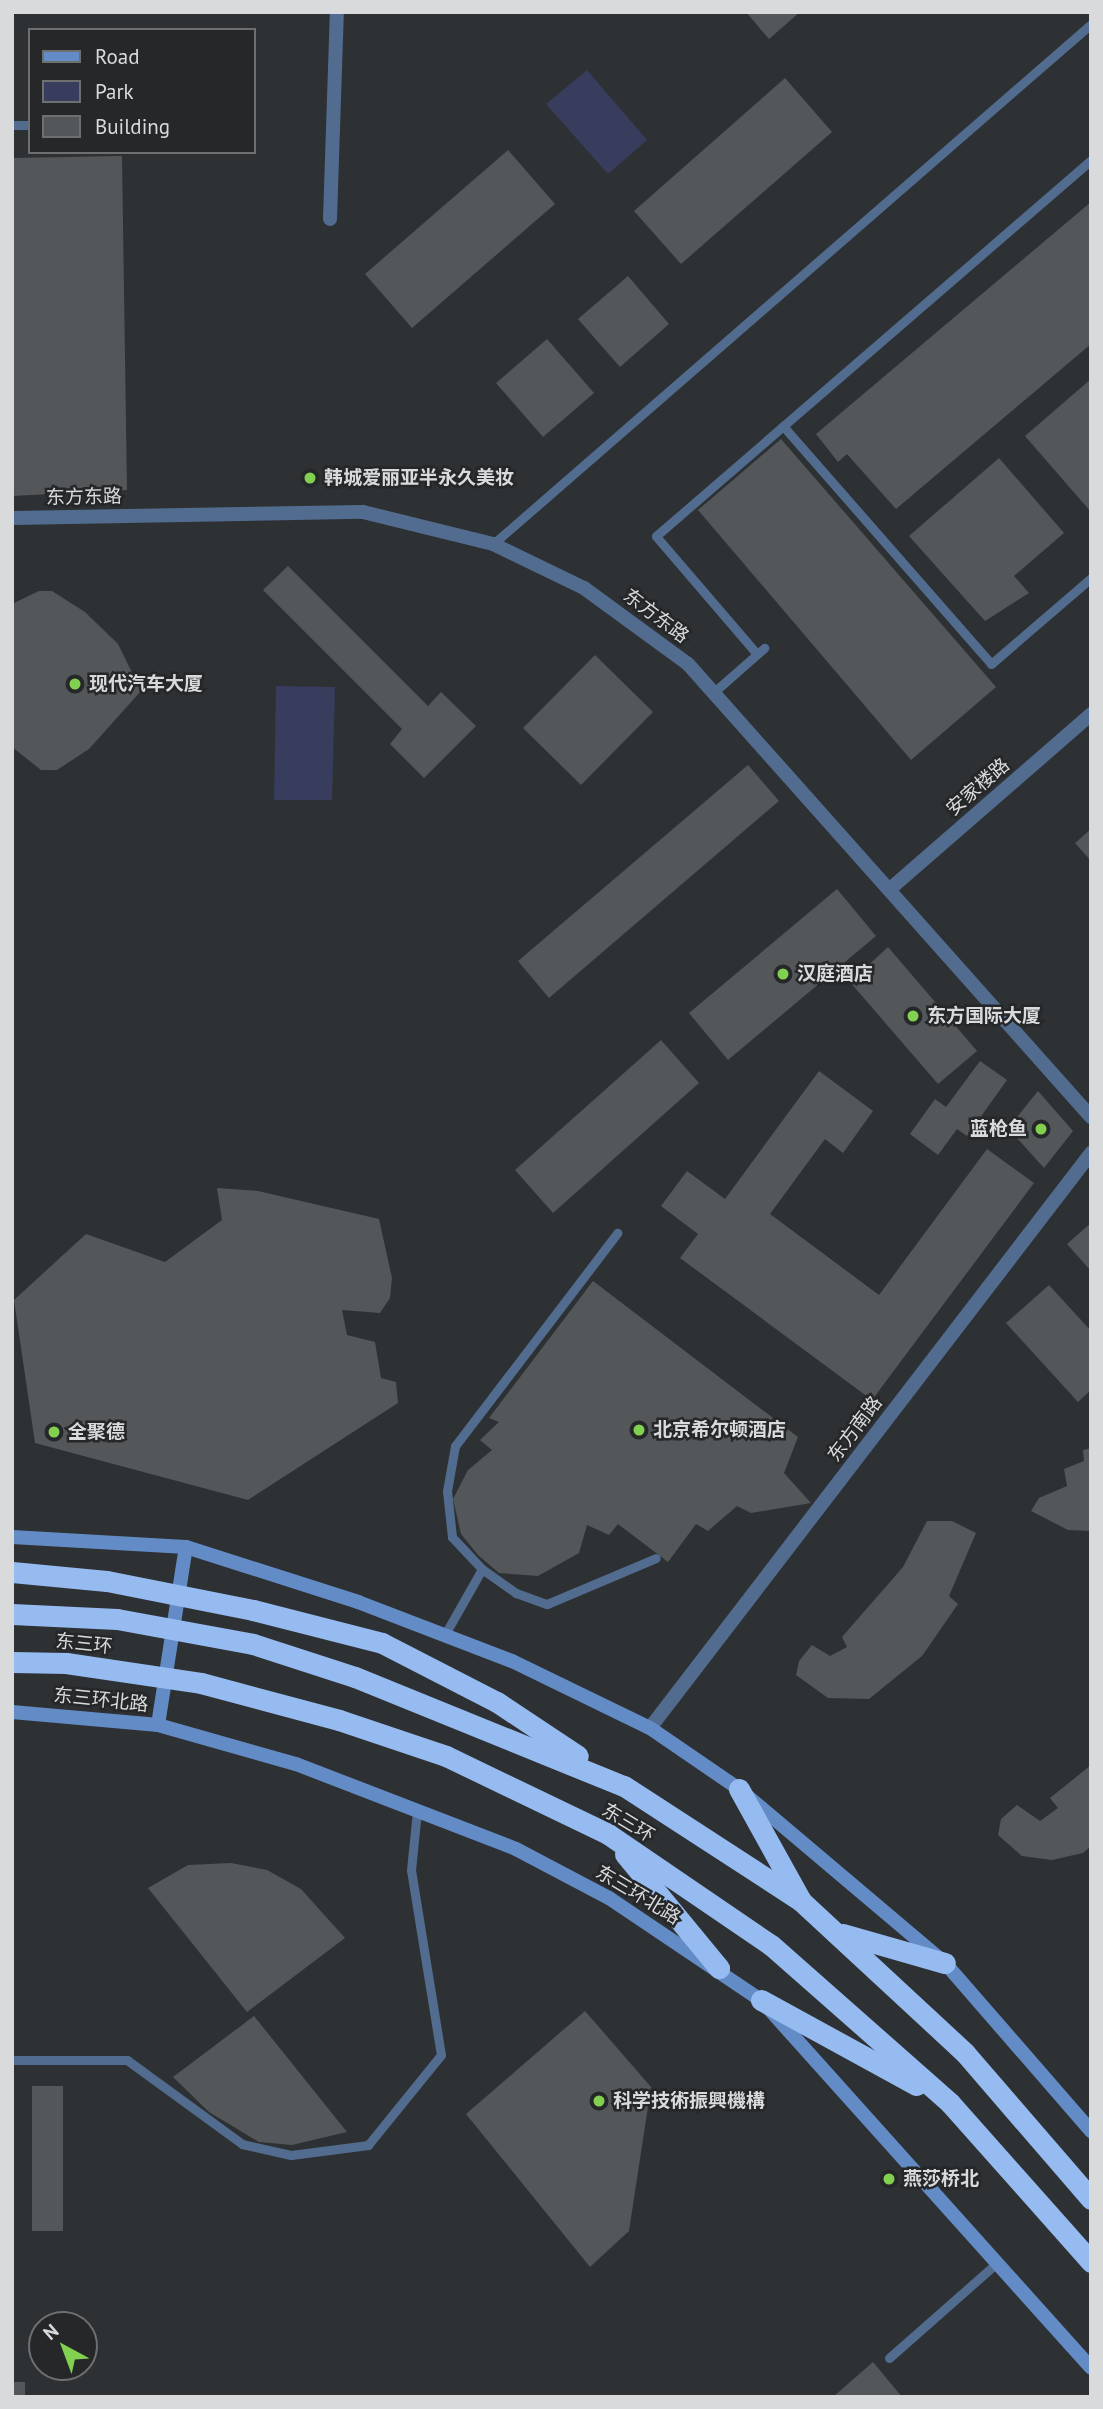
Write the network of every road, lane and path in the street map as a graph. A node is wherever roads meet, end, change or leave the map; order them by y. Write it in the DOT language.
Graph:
graph roads {
  1 [pos="337,12"];
  2 [pos="1091,24"];
  3 [pos="1091,160"];
  4 [pos="330,219"];
  5 [pos="783,426"];
  6 [pos="12,518"];
  7 [pos="493,544"];
  8 [pos="1091,578"];
  9 [pos="714,692"];
  10 [pos="1091,714"];
  11 [pos="890,889"];
  12 [pos="1091,1116"];
  13 [pos="1091,1153"];
  14 [pos="617,1233"];
  15 [pos="12,1537"];
  16 [pos="186,1547"];
  17 [pos="656,1558"];
  18 [pos="482,1569"];
  19 [pos="12,1572"];
  20 [pos="12,1614"];
  21 [pos="444,1636"];
  22 [pos="12,1662"];
  23 [pos="12,1712"];
  24 [pos="158,1726"];
  25 [pos="650,1728"];
  26 [pos="624,1786"];
  27 [pos="739,1789"];
  28 [pos="417,1811"];
  29 [pos="608,1834"];
  30 [pos="801,1901"];
  31 [pos="840,1933"];
  32 [pos="945,1963"];
  33 [pos="719,1968"];
  34 [pos="761,2000"];
  35 [pos="12,2060"];
  36 [pos="950,2103"];
  37 [pos="1091,2131"];
  38 [pos="1091,2199"];
  39 [pos="998,2262"];
  40 [pos="1091,2262"];
  41 [pos="889,2358"];
  42 [pos="1091,2368"];
  1 -- 4 [label="street"];
  2 -- 7 [label="lane"];
  3 -- 5 [label="lane"];
  5 -- 8 [label="lane"];
  5 -- 9 [label="lane"];
  6 -- 7 [label="street, 东方东路"];
  7 -- 9 [label="street, 东方东路"];
  9 -- 11 [label="street, 东方东路"];
  10 -- 11 [label="street, 安家楼路"];
  11 -- 12 [label="street, 东方东路"];
  13 -- 25 [label="street, 东方南路"];
  14 -- 18 [label="lane"];
  15 -- 16 [label="street"];
  16 -- 21 [label="street"];
  16 -- 24 [label="street"];
  17 -- 18 [label="lane"];
  18 -- 21 [label="lane"];
  19 -- 26 [label="highway, bridge"];
  20 -- 26 [label="highway, 东三环, bridge"];
  21 -- 25 [label="street"];
  22 -- 29 [label="highway, 东三环, bridge"];
  23 -- 24 [label="street, 东三环北路"];
  24 -- 28 [label="street, 东三环北路"];
  25 -- 27 [label="street"];
  26 -- 30 [label="highway, 东三环"];
  27 -- 30 [label="highway"];
  27 -- 32 [label="street"];
  28 -- 33 [label="street, 东三环北路"];
  28 -- 35 [label="lane"];
  29 -- 33 [label="highway"];
  29 -- 36 [label="highway, 东三环"];
  30 -- 31 [label="highway, 东三环"];
  31 -- 32 [label="highway"];
  31 -- 38 [label="highway, 东三环"];
  32 -- 37 [label="street"];
  33 -- 34 [label="street, 东三环北路"];
  34 -- 36 [label="highway"];
  34 -- 39 [label="street, 东三环北路"];
  36 -- 40 [label="highway, 东三环"];
  39 -- 41 [label="lane"];
  39 -- 42 [label="street, 东三环北路"];
}
